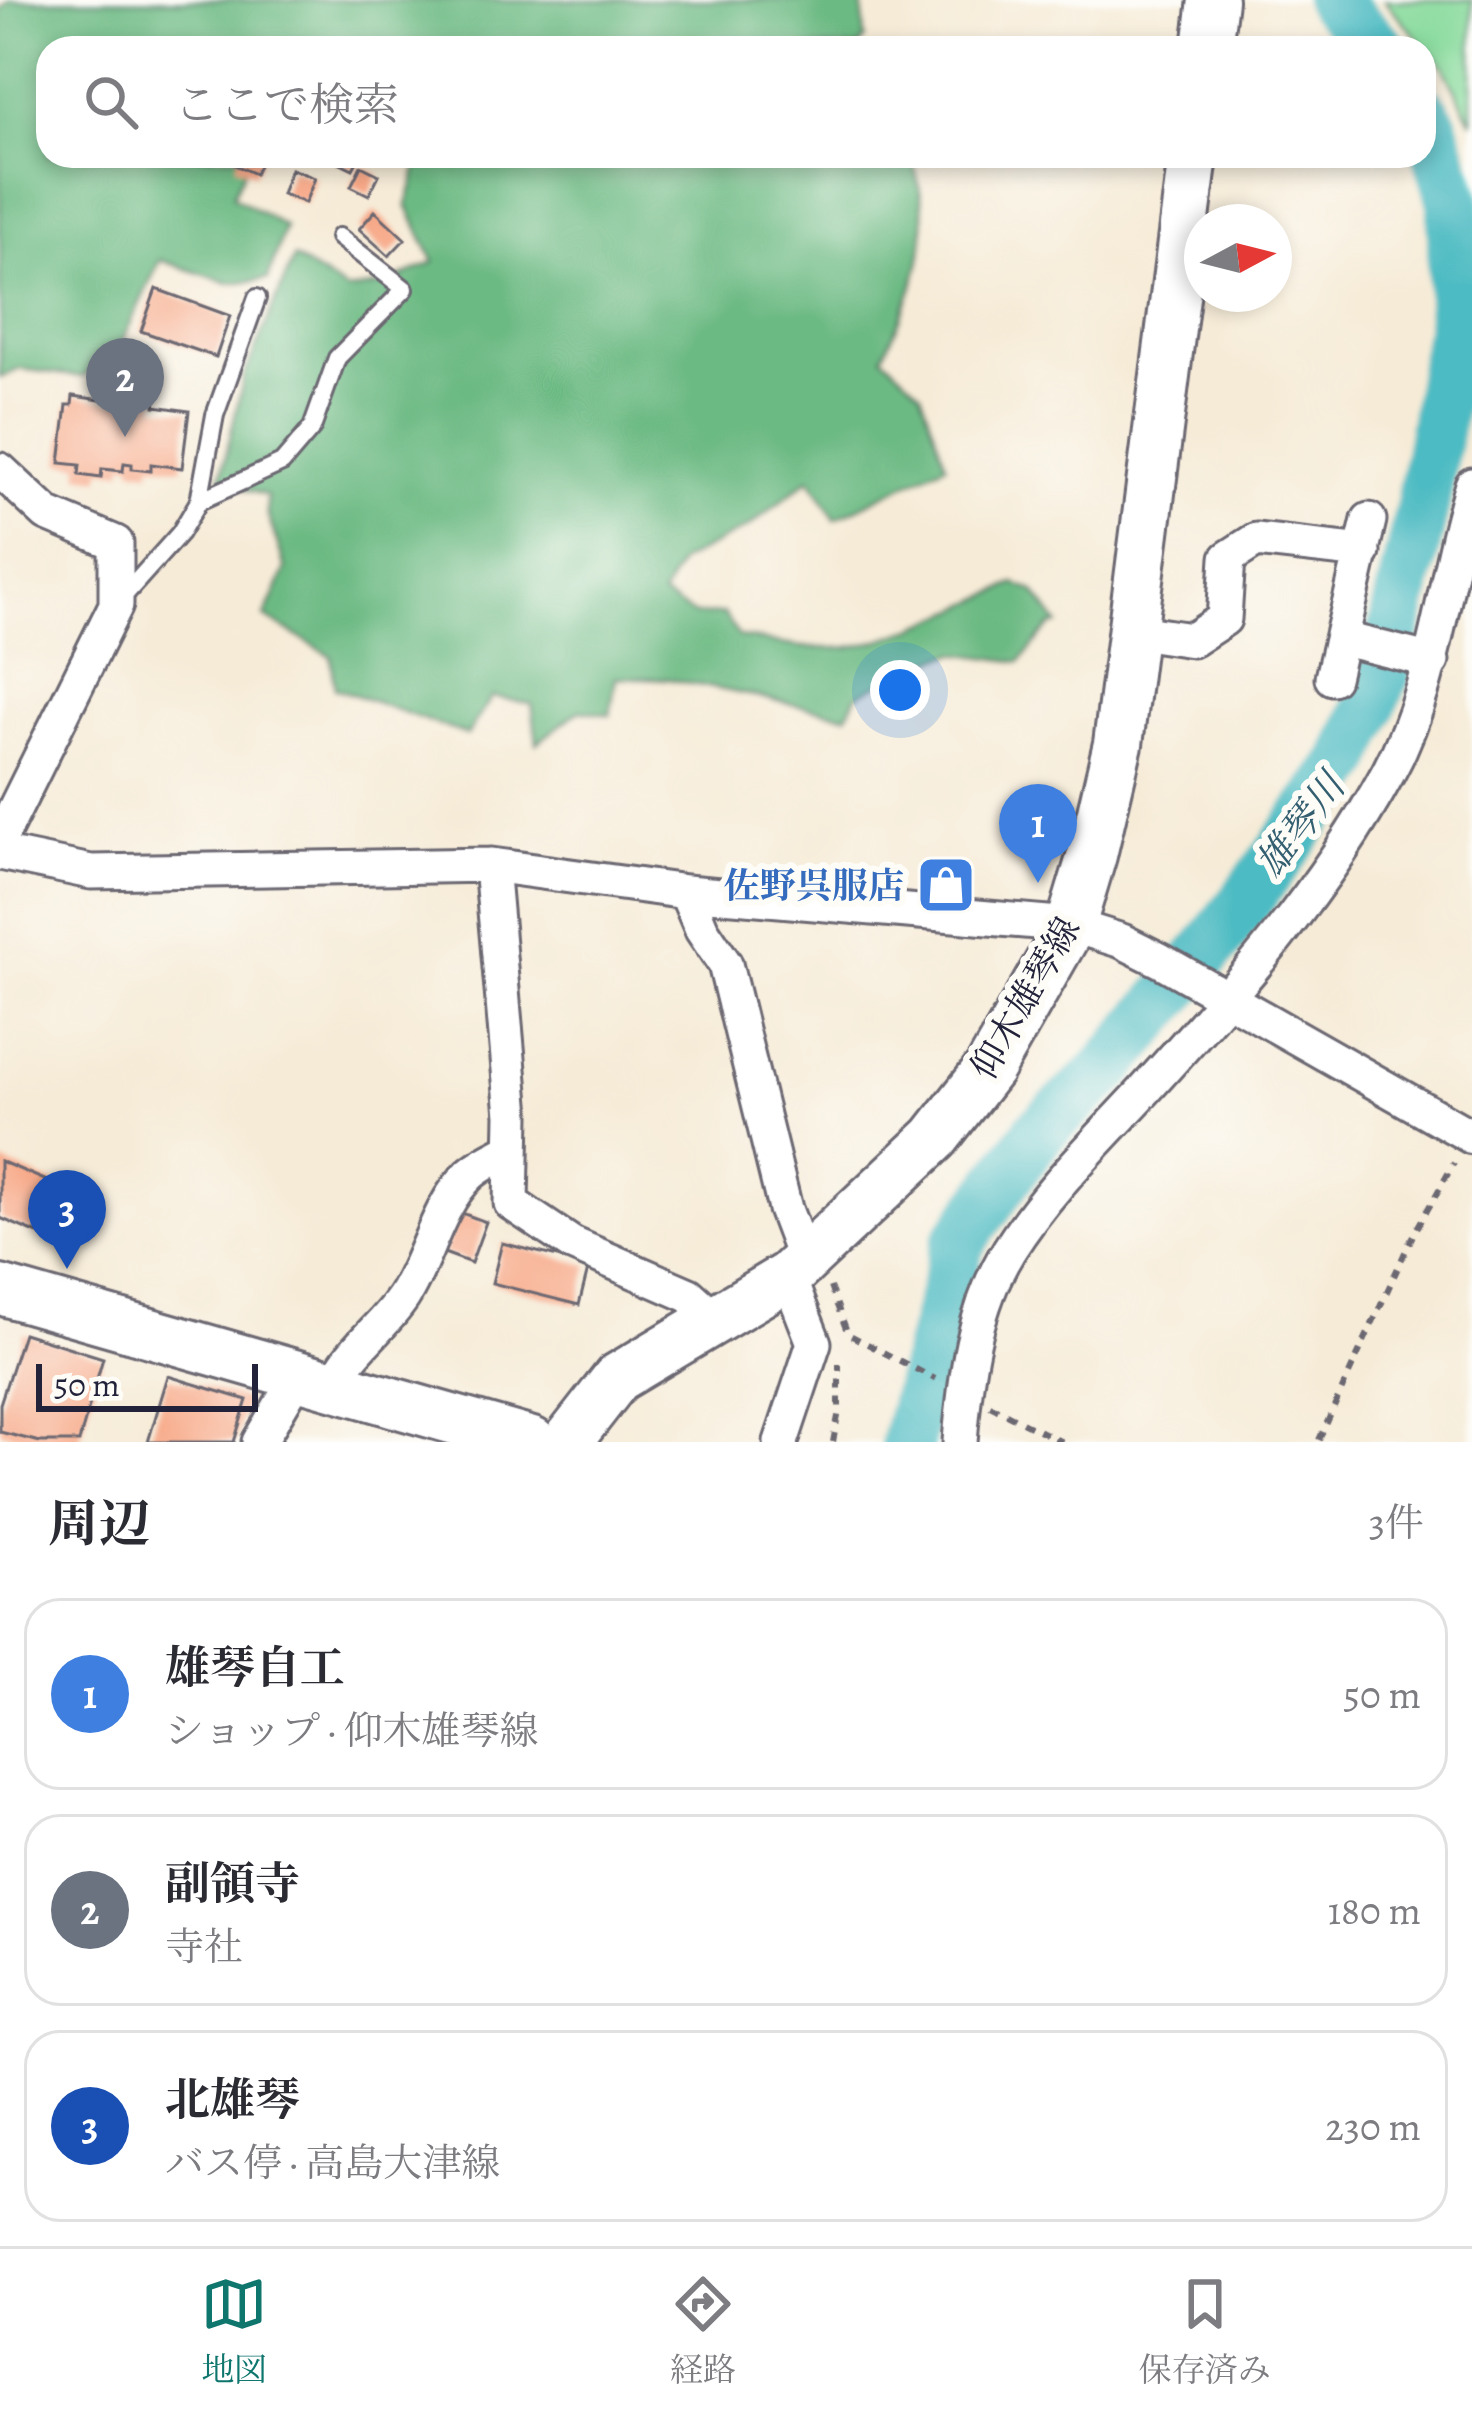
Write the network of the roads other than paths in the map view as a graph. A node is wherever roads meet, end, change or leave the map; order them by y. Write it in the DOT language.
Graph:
graph roads {
  1 [pos="1213,0"];
  2 [pos="1208,36"];
  3 [pos="1191,168"];
  4 [pos="339,237"];
  5 [pos="256,298"];
  6 [pos="0,470"];
  7 [pos="1472,485"];
  8 [pos="199,502"];
  9 [pos="116,605"];
  10 [pos="1132,631"];
  11 [pos="1352,641"];
  12 [pos="1429,660"];
  13 [pos="1332,678"];
  14 [pos="0,839"];
  15 [pos="0,853"];
  16 [pos="490,866"];
  17 [pos="686,892"];
  18 [pos="1071,925"];
  19 [pos="1223,996"];
  20 [pos="1471,1136"];
  21 [pos="510,1150"];
  22 [pos="803,1271"];
  23 [pos="0,1290"];
  24 [pos="716,1319"];
  25 [pos="316,1379"];
  26 [pos="259,1442"];
  27 [pos="532,1442"];
  28 [pos="567,1442"];
  29 [pos="781,1442"];
  30 [pos="960,1442"];
  1 -- 2 [label="main road"];
  3 -- 10 [label="main road, 仰木雄琴線"];
  4 -- 8 [label="lane"];
  5 -- 8 [label="lane"];
  6 -- 9 [label="street"];
  7 -- 12 [label="street"];
  8 -- 9 [label="lane"];
  9 -- 14 [label="street"];
  10 -- 11 [label="street"];
  10 -- 18 [label="main road, 仰木雄琴線"];
  11 -- 12 [label="street"];
  11 -- 13 [label="street"];
  12 -- 19 [label="street"];
  15 -- 16 [label="street"];
  16 -- 17 [label="street"];
  16 -- 21 [label="street"];
  17 -- 18 [label="street"];
  17 -- 22 [label="street"];
  18 -- 19 [label="street"];
  18 -- 22 [label="main road, 仰木雄琴線"];
  19 -- 20 [label="street"];
  19 -- 30 [label="street"];
  21 -- 24 [label="street"];
  21 -- 25 [label="street"];
  22 -- 24 [label="main road, 仰木雄琴線"];
  22 -- 29 [label="street"];
  23 -- 25 [label="main road"];
  24 -- 28 [label="main road, 仰木雄琴線"];
  25 -- 26 [label="street"];
  25 -- 27 [label="main road"];
}
